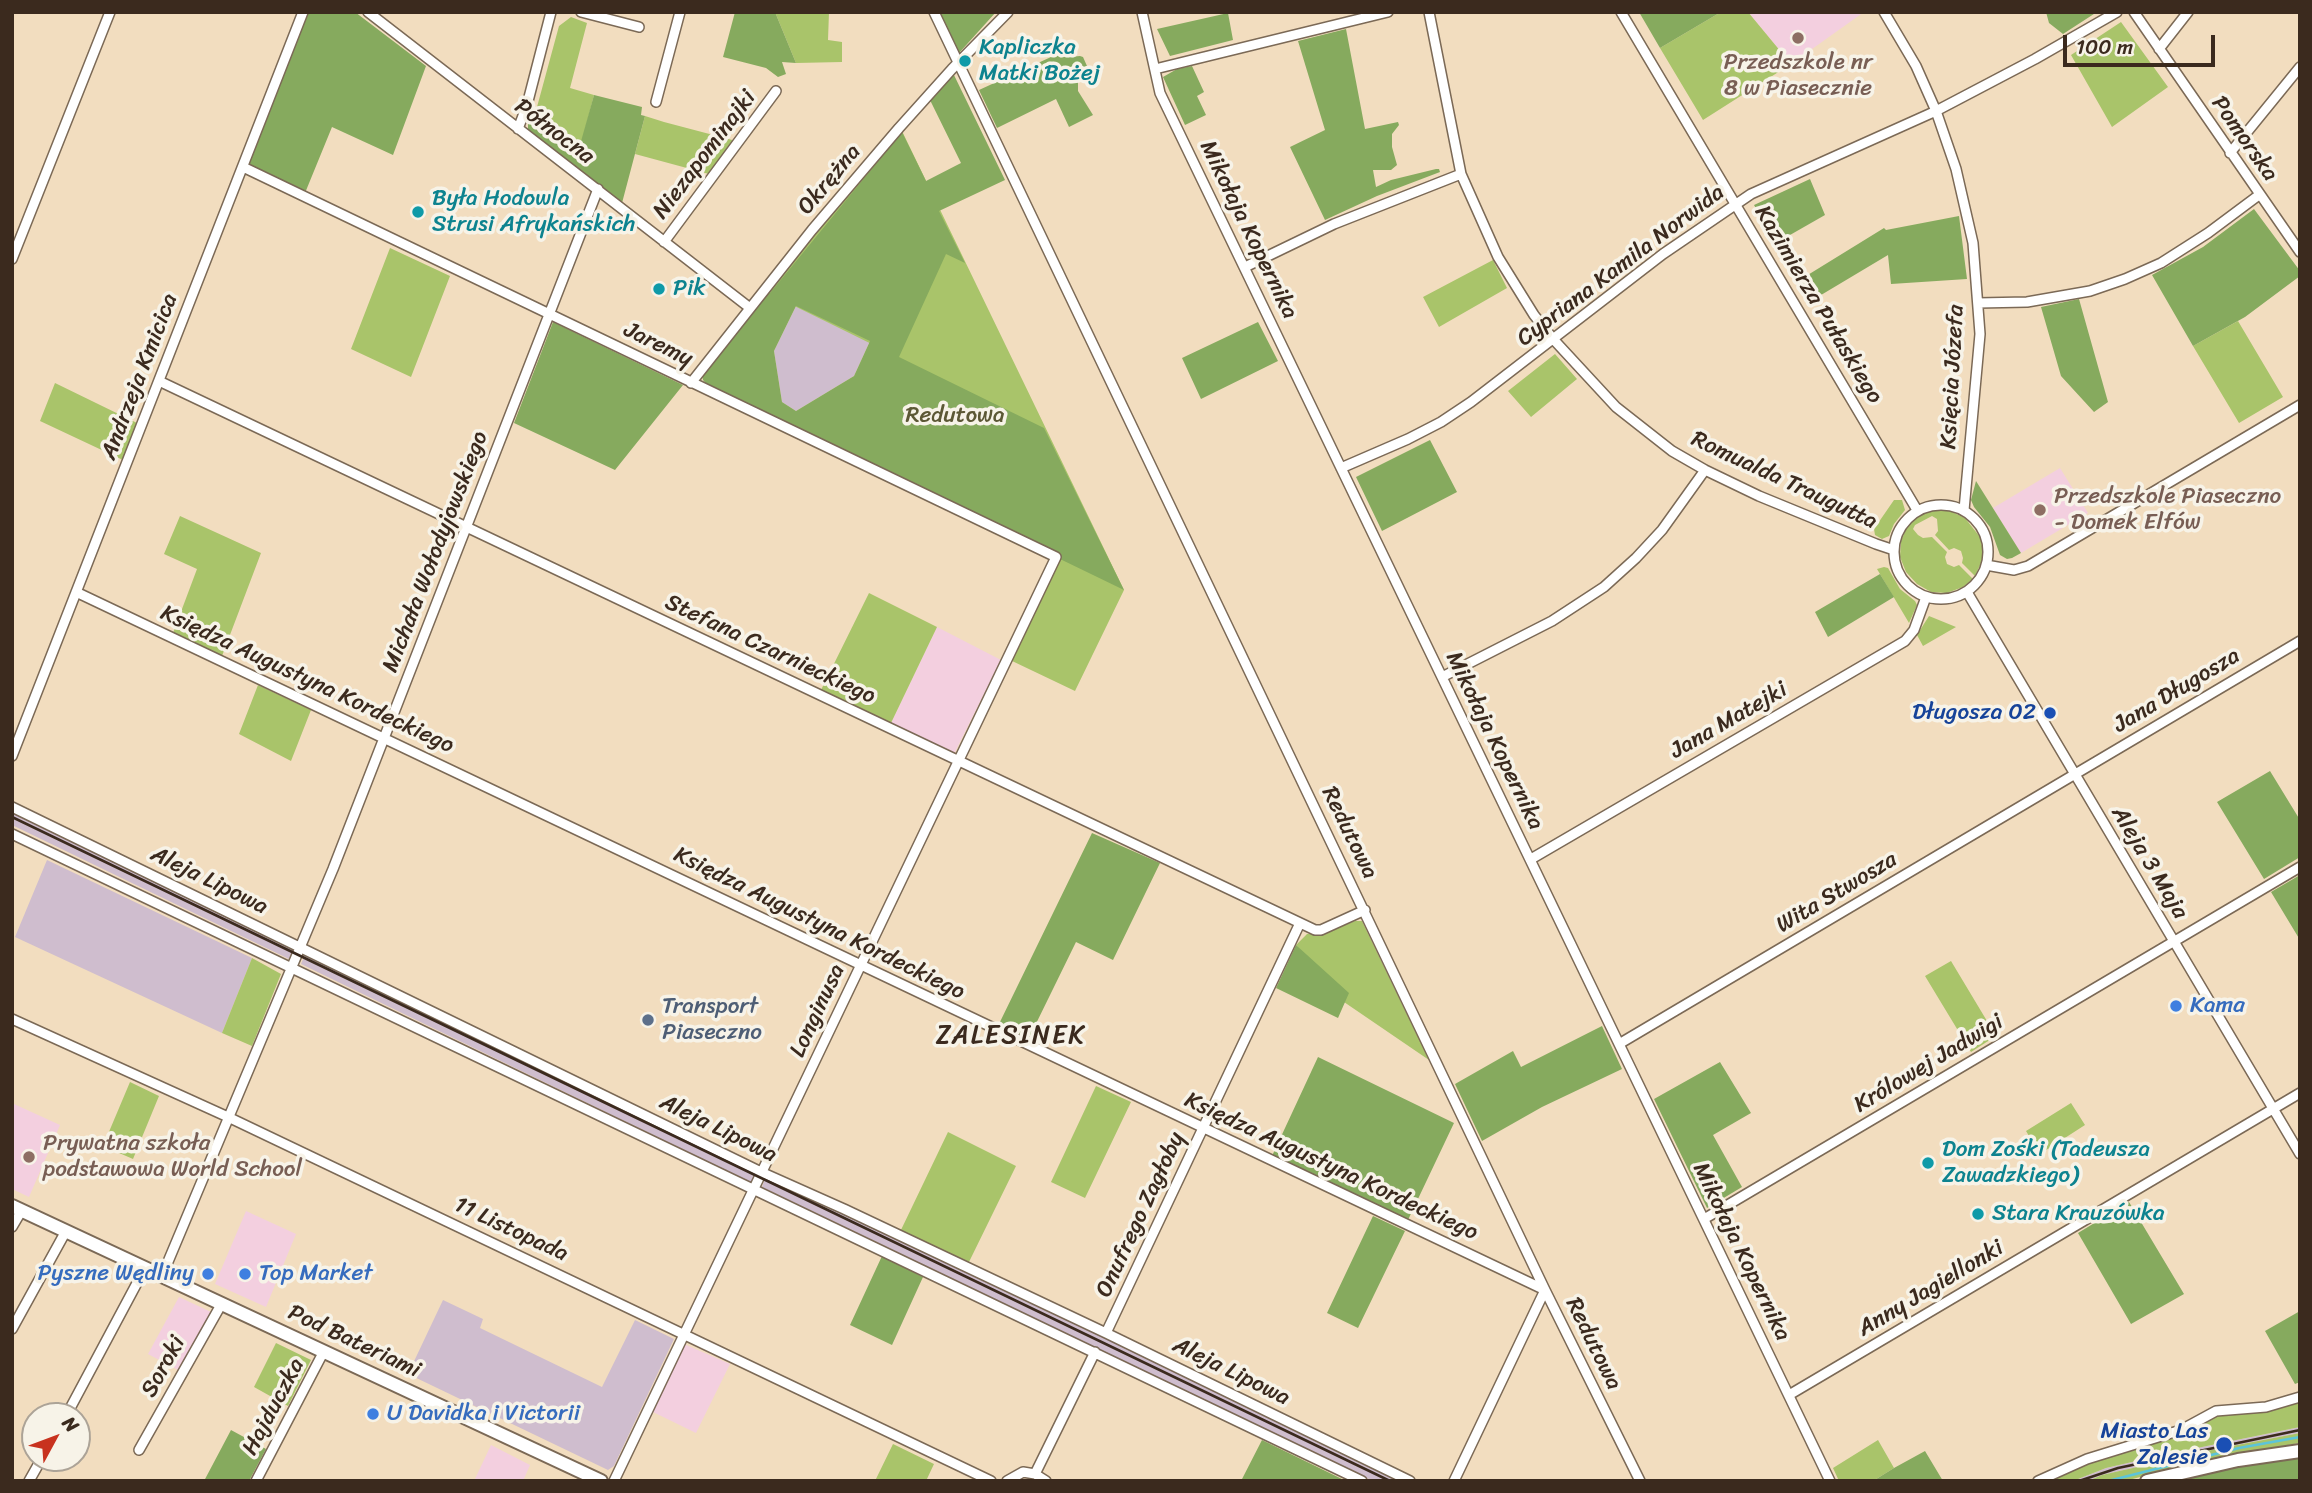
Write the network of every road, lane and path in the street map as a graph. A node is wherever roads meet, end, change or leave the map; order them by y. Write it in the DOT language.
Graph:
graph roads {
  1 [pos="110,12"];
  2 [pos="303,12"];
  3 [pos="368,12"];
  4 [pos="551,12"];
  5 [pos="581,12"];
  6 [pos="680,12"];
  7 [pos="934,12"];
  8 [pos="1008,12"];
  9 [pos="1142,12"];
  10 [pos="1388,12"];
  11 [pos="1429,12"];
  12 [pos="1621,12"];
  13 [pos="1884,12"];
  14 [pos="2116,12"];
  15 [pos="2134,12"];
  16 [pos="2188,12"];
  17 [pos="639,27"];
  18 [pos="2159,49"];
  19 [pos="959,64"];
  20 [pos="2300,67"];
  21 [pos="1154,69"];
  22 [pos="776,91"];
  23 [pos="656,103"];
  24 [pos="1936,111"];
  25 [pos="518,129"];
  26 [pos="2230,153"];
  27 [pos="243,167"];
  28 [pos="1461,174"];
  29 [pos="598,189"];
  30 [pos="2259,195"];
  31 [pos="1736,204"];
  32 [pos="664,242"];
  33 [pos="2300,252"];
  34 [pos="12,259"];
  35 [pos="1245,267"];
  36 [pos="1978,303"];
  37 [pos="750,308"];
  38 [pos="550,315"];
  39 [pos="1554,340"];
  40 [pos="159,381"];
  41 [pos="691,383"];
  42 [pos="2300,405"];
  43 [pos="1341,468"];
  44 [pos="1705,470"];
  45 [pos="1917,510"];
  46 [pos="1964,510"];
  47 [pos="466,527"];
  48 [pos="1894,550"];
  49 [pos="1056,556"];
  50 [pos="1986,565"];
  51 [pos="76,592"];
  52 [pos="1966,592"];
  53 [pos="1926,597"];
  54 [pos="2300,641"];
  55 [pos="1442,677"];
  56 [pos="384,737"];
  57 [pos="12,756"];
  58 [pos="958,761"];
  59 [pos="2074,773"];
  60 [pos="12,807"];
  61 [pos="12,834"];
  62 [pos="1531,859"];
  63 [pos="2300,867"];
  64 [pos="1365,910"];
  65 [pos="1300,923"];
  66 [pos="2173,942"];
  67 [pos="300,947"];
  68 [pos="861,965"];
  69 [pos="291,968"];
  70 [pos="12,1019"];
  71 [pos="1619,1044"];
  72 [pos="2300,1093"];
  73 [pos="2273,1109"];
  74 [pos="229,1117"];
  75 [pos="1203,1129"];
  76 [pos="2300,1154"];
  77 [pos="761,1172"];
  78 [pos="753,1187"];
  79 [pos="17,1208"];
  80 [pos="1704,1219"];
  81 [pos="12,1227"];
  82 [pos="66,1231"];
  83 [pos="145,1268"];
  84 [pos="162,1276"];
  85 [pos="1545,1290"];
  86 [pos="222,1303"];
  87 [pos="12,1329"];
  88 [pos="683,1334"];
  89 [pos="1107,1334"];
  90 [pos="324,1352"];
  91 [pos="1095,1352"];
  92 [pos="1789,1395"];
  93 [pos="2300,1397"];
  94 [pos="73,1402"];
  95 [pos="139,1450"];
  96 [pos="2300,1451"];
  97 [pos="1035,1474"];
  98 [pos="257,1481"];
  99 [pos="601,1481"];
  100 [pos="614,1481"];
  101 [pos="992,1481"];
  102 [pos="1007,1481"];
  103 [pos="1046,1481"];
  104 [pos="1362,1481"];
  105 [pos="1410,1481"];
  106 [pos="1454,1481"];
  107 [pos="1640,1481"];
  108 [pos="1830,1481"];
  109 [pos="2038,1481"];
  110 [pos="2147,1481"];
  1 -- 34 [label="street"];
  2 -- 27 [label="street, Andrzeja Kmicica"];
  3 -- 25 [label="street, Północna"];
  4 -- 25 [label="street"];
  5 -- 17 [label="street"];
  6 -- 23 [label="street"];
  7 -- 19 [label="street, Redutowa"];
  8 -- 19 [label="street, Okrężna"];
  9 -- 21 [label="street, Mikołaja Kopernika"];
  10 -- 21 [label="street"];
  11 -- 28 [label="street, Romualda Traugutta"];
  12 -- 31 [label="street, Kazimierza Pułaskiego"];
  13 -- 24 [label="street, Księcia Józefa"];
  14 -- 24 [label="street, Cypriana Kamila Norwida"];
  15 -- 18 [label="street, Pomorska"];
  16 -- 18 [label="street"];
  18 -- 26 [label="street, Pomorska"];
  19 -- 37 [label="street, Okrężna"];
  19 -- 64 [label="street, Redutowa"];
  20 -- 26 [label="street"];
  21 -- 35 [label="street, Mikołaja Kopernika"];
  22 -- 32 [label="street, Niezapominajki"];
  24 -- 31 [label="street, Cypriana Kamila Norwida"];
  24 -- 36 [label="street, Księcia Józefa"];
  25 -- 29 [label="street, Północna"];
  26 -- 30 [label="street, Pomorska"];
  27 -- 38 [label="street, Jaremy"];
  27 -- 40 [label="street, Andrzeja Kmicica"];
  28 -- 35 [label="street"];
  28 -- 39 [label="street, Romualda Traugutta"];
  29 -- 32 [label="street, Północna"];
  29 -- 38 [label="street, Michała Wołodyjowskiego"];
  30 -- 33 [label="street, Pomorska"];
  30 -- 36 [label="street"];
  31 -- 39 [label="street, Cypriana Kamila Norwida"];
  31 -- 45 [label="street, Kazimierza Pułaskiego"];
  32 -- 37 [label="street, Północna"];
  35 -- 43 [label="street, Mikołaja Kopernika"];
  36 -- 46 [label="street, Księcia Józefa"];
  37 -- 41 [label="street, Okrężna"];
  38 -- 41 [label="street, Jaremy"];
  38 -- 47 [label="street, Michała Wołodyjowskiego"];
  39 -- 43 [label="street, Cypriana Kamila Norwida"];
  39 -- 44 [label="street, Romualda Traugutta"];
  40 -- 47 [label="street, Stefana Czarnieckiego"];
  40 -- 51 [label="street, Andrzeja Kmicica"];
  41 -- 49 [label="street, Jaremy"];
  42 -- 50 [label="street"];
  43 -- 55 [label="street, Mikołaja Kopernika"];
  44 -- 48 [label="street, Romualda Traugutta"];
  44 -- 55 [label="street"];
  45 -- 46 [label="street"];
  45 -- 48 [label="street"];
  46 -- 50 [label="street"];
  47 -- 56 [label="street, Michała Wołodyjowskiego"];
  47 -- 58 [label="street, Stefana Czarnieckiego"];
  48 -- 53 [label="street"];
  49 -- 58 [label="street, Longinusa"];
  50 -- 52 [label="street"];
  51 -- 56 [label="street, Księdza Augustyna Kordeckiego"];
  51 -- 57 [label="street, Andrzeja Kmicica"];
  52 -- 53 [label="street"];
  52 -- 59 [label="street, Aleja 3 Maja"];
  53 -- 62 [label="street, Jana Matejki"];
  54 -- 59 [label="street, Jana Długosza"];
  55 -- 62 [label="street, Mikołaja Kopernika"];
  56 -- 67 [label="street, Michała Wołodyjowskiego"];
  56 -- 68 [label="street, Księdza Augustyna Kordeckiego"];
  58 -- 65 [label="street, Stefana Czarnieckiego"];
  58 -- 68 [label="street, Longinusa"];
  59 -- 66 [label="street, Aleja 3 Maja"];
  59 -- 71 [label="street, Wita Stwosza"];
  60 -- 67 [label="street, Aleja Lipowa"];
  61 -- 69 [label="street, Aleja Lipowa"];
  62 -- 71 [label="street, Mikołaja Kopernika"];
  63 -- 66 [label="street, Królowej Jadwigi"];
  64 -- 65 [label="street, Stefana Czarnieckiego"];
  64 -- 85 [label="street, Redutowa"];
  65 -- 75 [label="street, Onufrego Zagłoby"];
  66 -- 73 [label="street, Aleja 3 Maja"];
  66 -- 80 [label="street, Królowej Jadwigi"];
  67 -- 69 [label="street, Michała Wołodyjowskiego"];
  67 -- 77 [label="street, Aleja Lipowa"];
  68 -- 75 [label="street, Księdza Augustyna Kordeckiego"];
  68 -- 77 [label="street, Longinusa"];
  69 -- 74 [label="street, Michała Wołodyjowskiego"];
  69 -- 78 [label="street, Aleja Lipowa"];
  70 -- 74 [label="street, 11 Listopada"];
  71 -- 80 [label="street, Mikołaja Kopernika"];
  72 -- 73 [label="street, Anny Jagiellonki"];
  73 -- 76 [label="street, Aleja 3 Maja"];
  73 -- 92 [label="street, Anny Jagiellonki"];
  74 -- 84 [label="street, Michała Wołodyjowskiego"];
  74 -- 88 [label="street, 11 Listopada"];
  75 -- 85 [label="street, Księdza Augustyna Kordeckiego"];
  75 -- 89 [label="street, Onufrego Zagłoby"];
  77 -- 78 [label="street, Longinusa"];
  77 -- 89 [label="street, Aleja Lipowa"];
  78 -- 88 [label="street, Longinusa"];
  78 -- 91 [label="street, Aleja Lipowa"];
  79 -- 81 [label="street"];
  79 -- 82 [label="street, Pod Bateriami"];
  80 -- 92 [label="street, Mikołaja Kopernika"];
  82 -- 83 [label="street, Pod Bateriami"];
  82 -- 87 [label="street"];
  83 -- 84 [label="street, Pod Bateriami"];
  83 -- 94 [label="street"];
  84 -- 86 [label="street, Pod Bateriami"];
  85 -- 106 [label="street"];
  85 -- 107 [label="street, Redutowa"];
  86 -- 90 [label="street, Pod Bateriami"];
  86 -- 95 [label="street, Soroki"];
  88 -- 100 [label="street, Longinusa"];
  88 -- 101 [label="street, 11 Listopada"];
  89 -- 105 [label="street, Aleja Lipowa"];
  90 -- 98 [label="street, Hajduczka"];
  90 -- 99 [label="street, Pod Bateriami"];
  91 -- 97 [label="street"];
  91 -- 104 [label="street, Aleja Lipowa"];
  92 -- 108 [label="street, Mikołaja Kopernika"];
  93 -- 109 [label="street"];
  96 -- 110 [label="street"];
  97 -- 102 [label="street"];
  97 -- 103 [label="street"];
}
